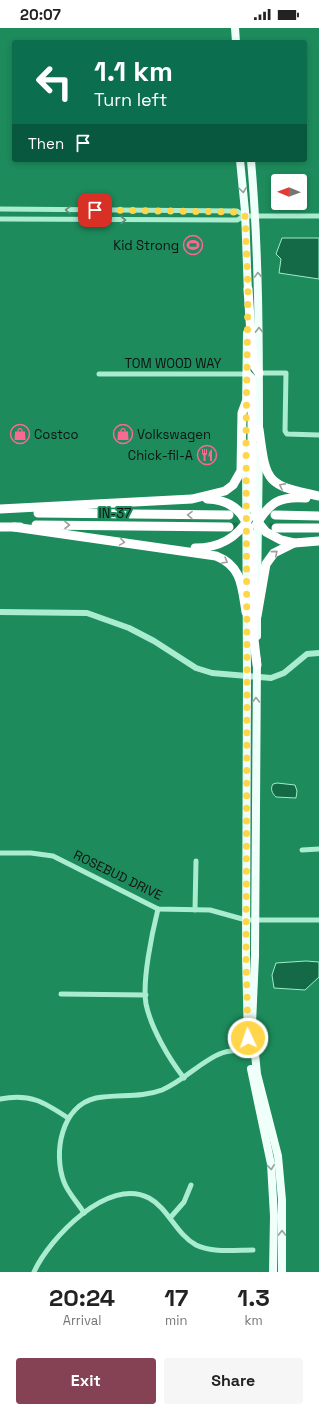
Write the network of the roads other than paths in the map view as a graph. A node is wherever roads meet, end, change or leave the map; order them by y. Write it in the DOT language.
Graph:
graph roads {
  1 [pos="235,28"];
  2 [pos="236,40"];
  3 [pos="240,162"];
  4 [pos="250,162"];
  5 [pos="0,209"];
  6 [pos="245,216"];
  7 [pos="256,216"];
  8 [pos="319,216"];
  9 [pos="0,219"];
  10 [pos="248,289"];
  11 [pos="99,374"];
  12 [pos="247,374"];
  13 [pos="259,374"];
  14 [pos="246,402"];
  15 [pos="259,429"];
  16 [pos="319,435"];
  17 [pos="258,489"];
  18 [pos="319,497"];
  19 [pos="192,499"];
  20 [pos="253,508"];
  21 [pos="0,509"];
  22 [pos="0,513"];
  23 [pos="229,515"];
  24 [pos="275,515"];
  25 [pos="319,516"];
  26 [pos="247,522"];
  27 [pos="258,522"];
  28 [pos="0,527"];
  29 [pos="14,527"];
  30 [pos="229,527"];
  31 [pos="276,528"];
  32 [pos="319,528"];
  33 [pos="248,537"];
  34 [pos="319,541"];
  35 [pos="294,543"];
  36 [pos="174,549"];
  37 [pos="0,612"];
  38 [pos="246,612"];
  39 [pos="257,616"];
  40 [pos="319,653"];
  41 [pos="257,666"];
  42 [pos="247,677"];
  43 [pos="257,678"];
  44 [pos="319,849"];
  45 [pos="302,850"];
  46 [pos="0,853"];
  47 [pos="196,861"];
  48 [pos="158,909"];
  49 [pos="195,910"];
  50 [pos="251,920"];
  51 [pos="319,920"];
  52 [pos="61,994"];
  53 [pos="146,995"];
  54 [pos="249,1050"];
  55 [pos="184,1078"];
  56 [pos="0,1099"];
  57 [pos="68,1118"];
  58 [pos="190,1185"];
  59 [pos="84,1212"];
  60 [pos="170,1218"];
  61 [pos="253,1250"];
  62 [pos="283,1270"];
  63 [pos="34,1272"];
  64 [pos="273,1272"];
  1 -- 2 [label="main road"];
  3 -- 6 [label="main road, one-way"];
  4 -- 7 [label="main road"];
  6 -- 5 [label="street, one-way"];
  6 -- 7 [label="street"];
  9 -- 6 [label="street, one-way"];
  6 -- 10 [label="main road"];
  7 -- 8 [label="street"];
  13 -- 7 [label="main road, one-way"];
  10 -- 12 [label="main road"];
  10 -- 13 [label="highway"];
  11 -- 12 [label="street, TOM WOOD WAY"];
  12 -- 14 [label="main road"];
  12 -- 20 [label="highway"];
  13 -- 15 [label="main road"];
  13 -- 16 [label="street"];
  14 -- 19 [label="highway"];
  14 -- 26 [label="main road"];
  15 -- 17 [label="main road"];
  18 -- 15 [label="highway, one-way"];
  17 -- 20 [label="highway"];
  17 -- 27 [label="main road"];
  18 -- 27 [label="highway"];
  19 -- 21 [label="highway"];
  19 -- 26 [label="highway"];
  20 -- 26 [label="highway"];
  20 -- 27 [label="highway"];
  23 -- 22 [label="highway, IN-37, one-way"];
  24 -- 25 [label="highway"];
  26 -- 33 [label="highway"];
  26 -- 36 [label="highway"];
  27 -- 33 [label="highway"];
  27 -- 35 [label="highway"];
  27 -- 39 [label="main road"];
  28 -- 29 [label="highway, IN-37"];
  29 -- 30 [label="highway, IN-37, one-way"];
  29 -- 36 [label="highway, one-way"];
  31 -- 32 [label="highway"];
  33 -- 38 [label="main road"];
  33 -- 41 [label="highway"];
  34 -- 35 [label="highway"];
  39 -- 35 [label="highway, one-way"];
  36 -- 38 [label="highway, one-way"];
  37 -- 42 [label="street"];
  38 -- 42 [label="main road"];
  39 -- 41 [label="main road"];
  40 -- 43 [label="street"];
  41 -- 43 [label="main road"];
  42 -- 43 [label="street"];
  42 -- 50 [label="main road"];
  50 -- 43 [label="main road, one-way"];
  44 -- 45 [label="street"];
  46 -- 48 [label="street, ROSEBUD DRIVE"];
  47 -- 49 [label="street"];
  48 -- 49 [label="street, ROSEBUD DRIVE"];
  48 -- 53 [label="street"];
  49 -- 50 [label="street, ROSEBUD DRIVE"];
  50 -- 51 [label="street, ROSEBUD DRIVE"];
  50 -- 54 [label="main road"];
  62 -- 50 [label="main road, one-way"];
  52 -- 53 [label="street"];
  53 -- 55 [label="street"];
  54 -- 55 [label="street"];
  54 -- 64 [label="main road, one-way"];
  55 -- 57 [label="street"];
  56 -- 57 [label="street"];
  57 -- 59 [label="street"];
  58 -- 60 [label="street"];
  59 -- 60 [label="street"];
  59 -- 63 [label="street"];
  60 -- 61 [label="street"];
}
